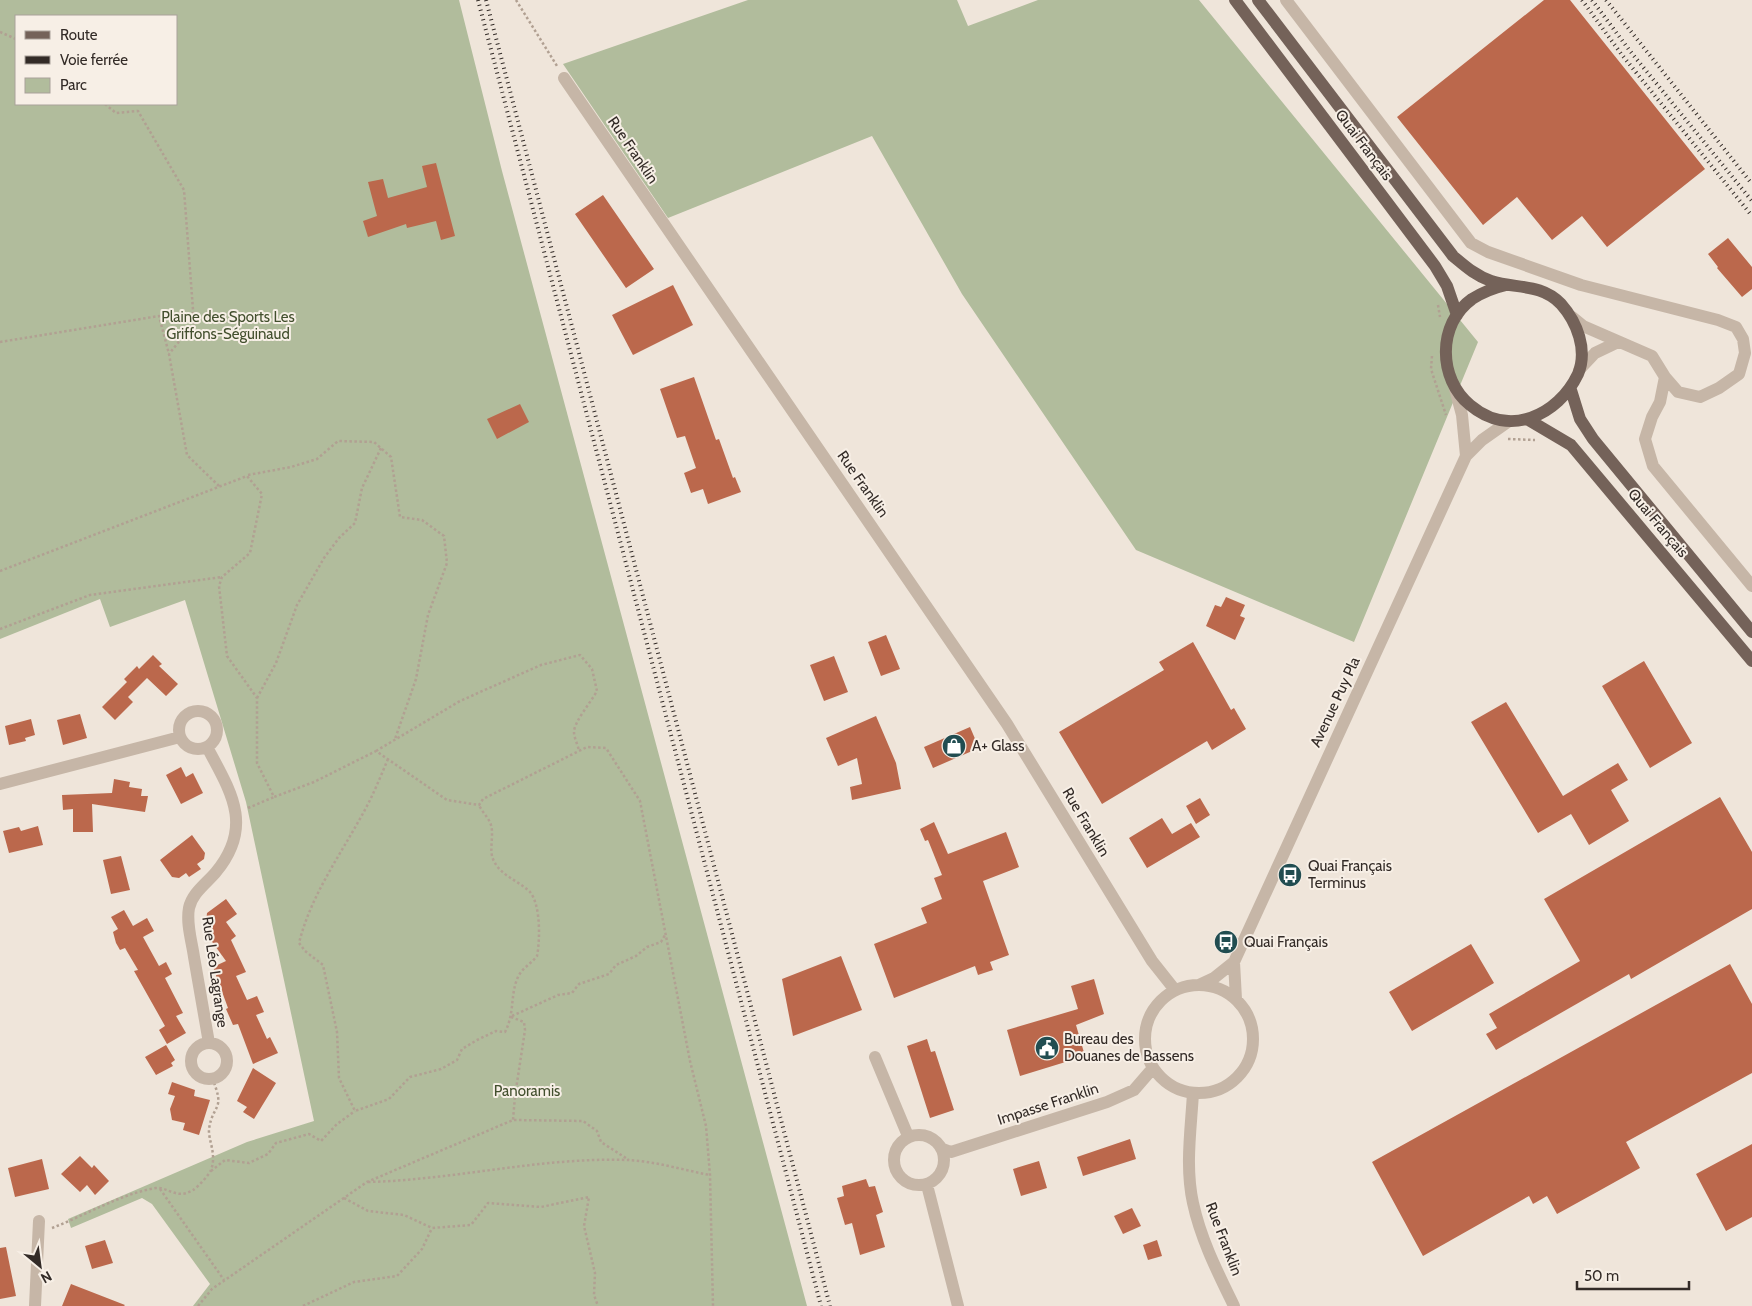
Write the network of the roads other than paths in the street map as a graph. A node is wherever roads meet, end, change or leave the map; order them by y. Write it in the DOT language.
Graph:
graph roads {
  1 [pos="1235,0"];
  2 [pos="1258,0"];
  3 [pos="1286,0"];
  4 [pos="564,78"];
  5 [pos="1506,285"];
  6 [pos="1457,315"];
  7 [pos="1572,317"];
  8 [pos="1618,342"];
  9 [pos="1749,351"];
  10 [pos="1579,370"];
  11 [pos="1664,377"];
  12 [pos="1455,389"];
  13 [pos="1570,390"];
  14 [pos="1527,420"];
  15 [pos="1509,421"];
  16 [pos="1466,456"];
  17 [pos="1752,586"];
  18 [pos="1752,632"];
  19 [pos="1752,661"];
  20 [pos="180,737"];
  21 [pos="207,747"];
  22 [pos="0,784"];
  23 [pos="1234,962"];
  24 [pos="1199,985"];
  25 [pos="1175,990"];
  26 [pos="1236,999"];
  27 [pos="209,1043"];
  28 [pos="875,1057"];
  29 [pos="1153,1068"];
  30 [pos="1193,1093"];
  31 [pos="908,1136"];
  32 [pos="943,1149"];
  33 [pos="927,1185"];
  34 [pos="39,1228"];
  35 [pos="36,1306"];
  36 [pos="958,1306"];
  37 [pos="1234,1306"];
  1 -- 6 [label="main road, Quai Français"];
  2 -- 5 [label="main road, Quai Français"];
  3 -- 9 [label="street"];
  4 -- 25 [label="street, Rue Franklin"];
  5 -- 6 [label="main road"];
  5 -- 7 [label="main road"];
  6 -- 12 [label="main road"];
  7 -- 8 [label="street"];
  7 -- 10 [label="main road"];
  8 -- 10 [label="street"];
  8 -- 11 [label="street"];
  9 -- 11 [label="street"];
  10 -- 13 [label="main road"];
  11 -- 17 [label="street"];
  12 -- 15 [label="main road"];
  12 -- 16 [label="street"];
  13 -- 14 [label="main road"];
  13 -- 18 [label="main road, Quai Français"];
  14 -- 15 [label="main road"];
  14 -- 19 [label="main road, Quai Français"];
  15 -- 16 [label="street, Avenue Puy Pla"];
  16 -- 23 [label="street, Avenue Puy Pla"];
  20 -- 21 [label="street"];
  20 -- 21 [label="street"];
  20 -- 22 [label="street"];
  21 -- 27 [label="street, Rue Léo Lagrange"];
  23 -- 24 [label="street, Avenue Puy Pla"];
  23 -- 26 [label="street, Avenue Puy Pla"];
  24 -- 25 [label="street"];
  24 -- 26 [label="street"];
  25 -- 29 [label="street"];
  26 -- 30 [label="street"];
  27 -- 27 [label="street, Rue Léo Lagrange"];
  28 -- 31 [label="street"];
  29 -- 30 [label="street"];
  29 -- 32 [label="street, Impasse Franklin"];
  30 -- 37 [label="street, Rue Franklin"];
  31 -- 32 [label="street"];
  31 -- 33 [label="street"];
  32 -- 33 [label="street"];
  33 -- 36 [label="street"];
  34 -- 35 [label="street"];
}
